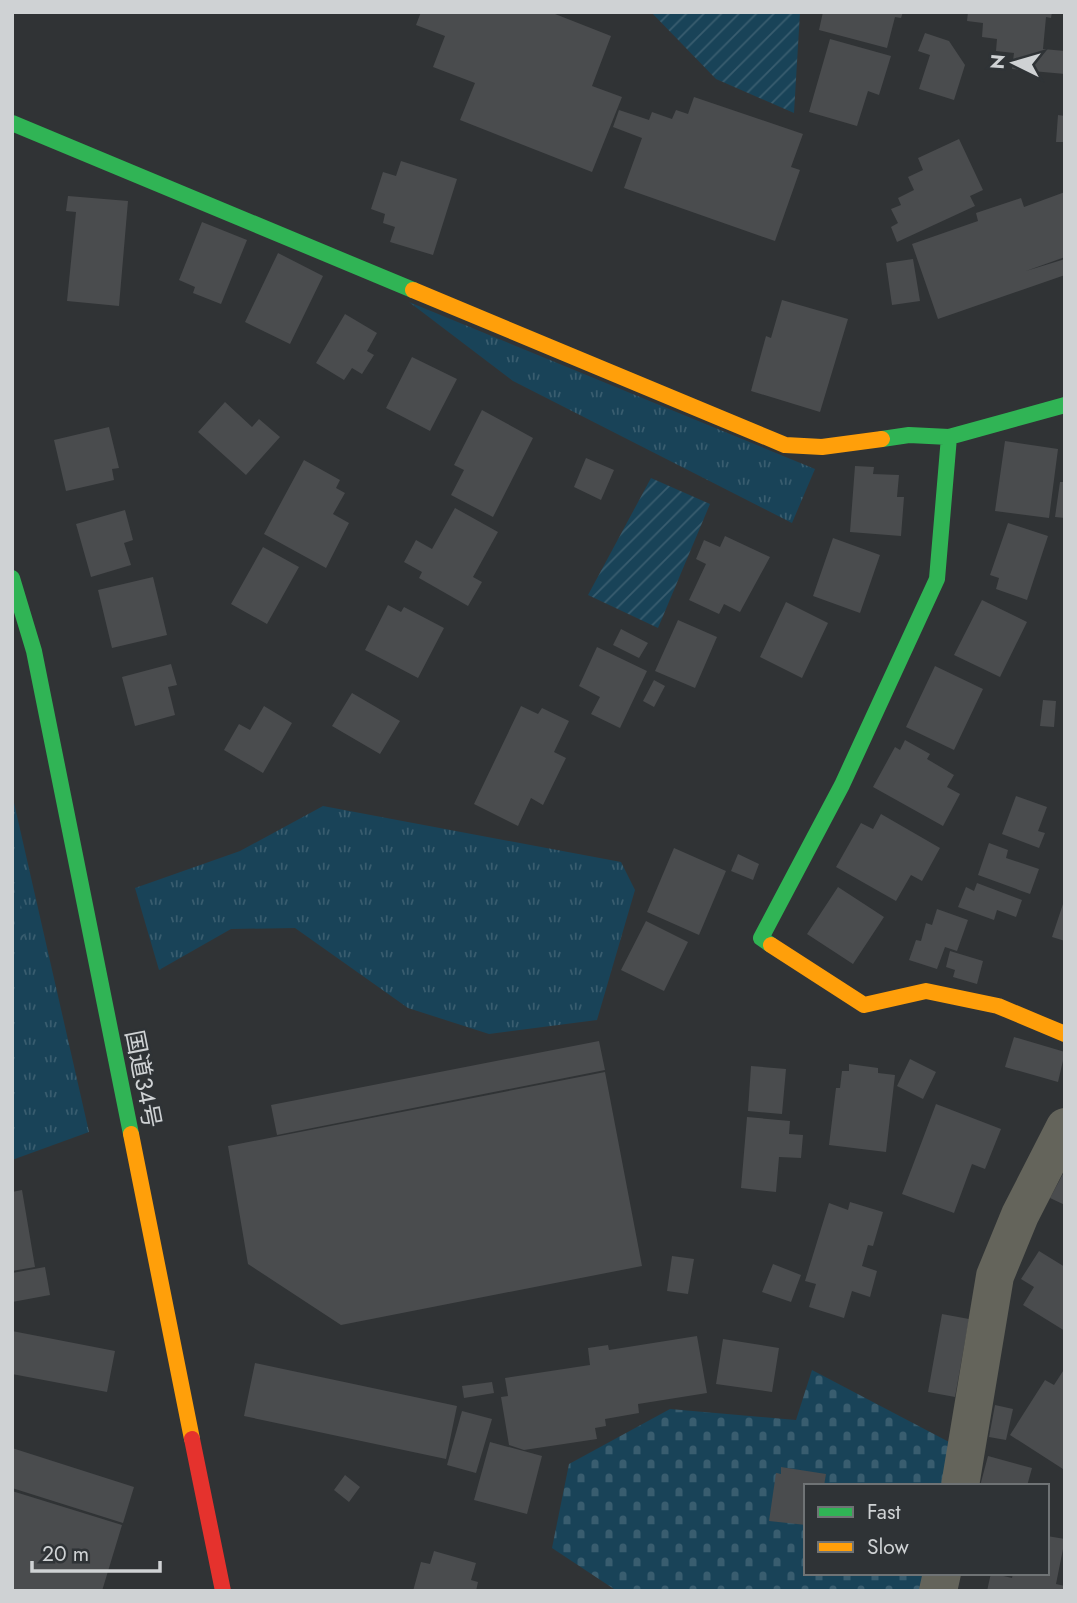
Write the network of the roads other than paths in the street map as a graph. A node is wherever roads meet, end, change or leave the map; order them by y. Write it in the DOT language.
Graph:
graph roads {
  1 [pos="12,123"];
  2 [pos="1065,405"];
  3 [pos="949,438"];
  4 [pos="12,578"];
  5 [pos="1065,1034"];
  6 [pos="1065,1127"];
  7 [pos="960,1484"];
  8 [pos="223,1591"];
  1 -- 3 [label="main road"];
  2 -- 3 [label="main road"];
  3 -- 5 [label="main road"];
  4 -- 8 [label="main road, 国道34号"];
  6 -- 7 [label="street"];
}
